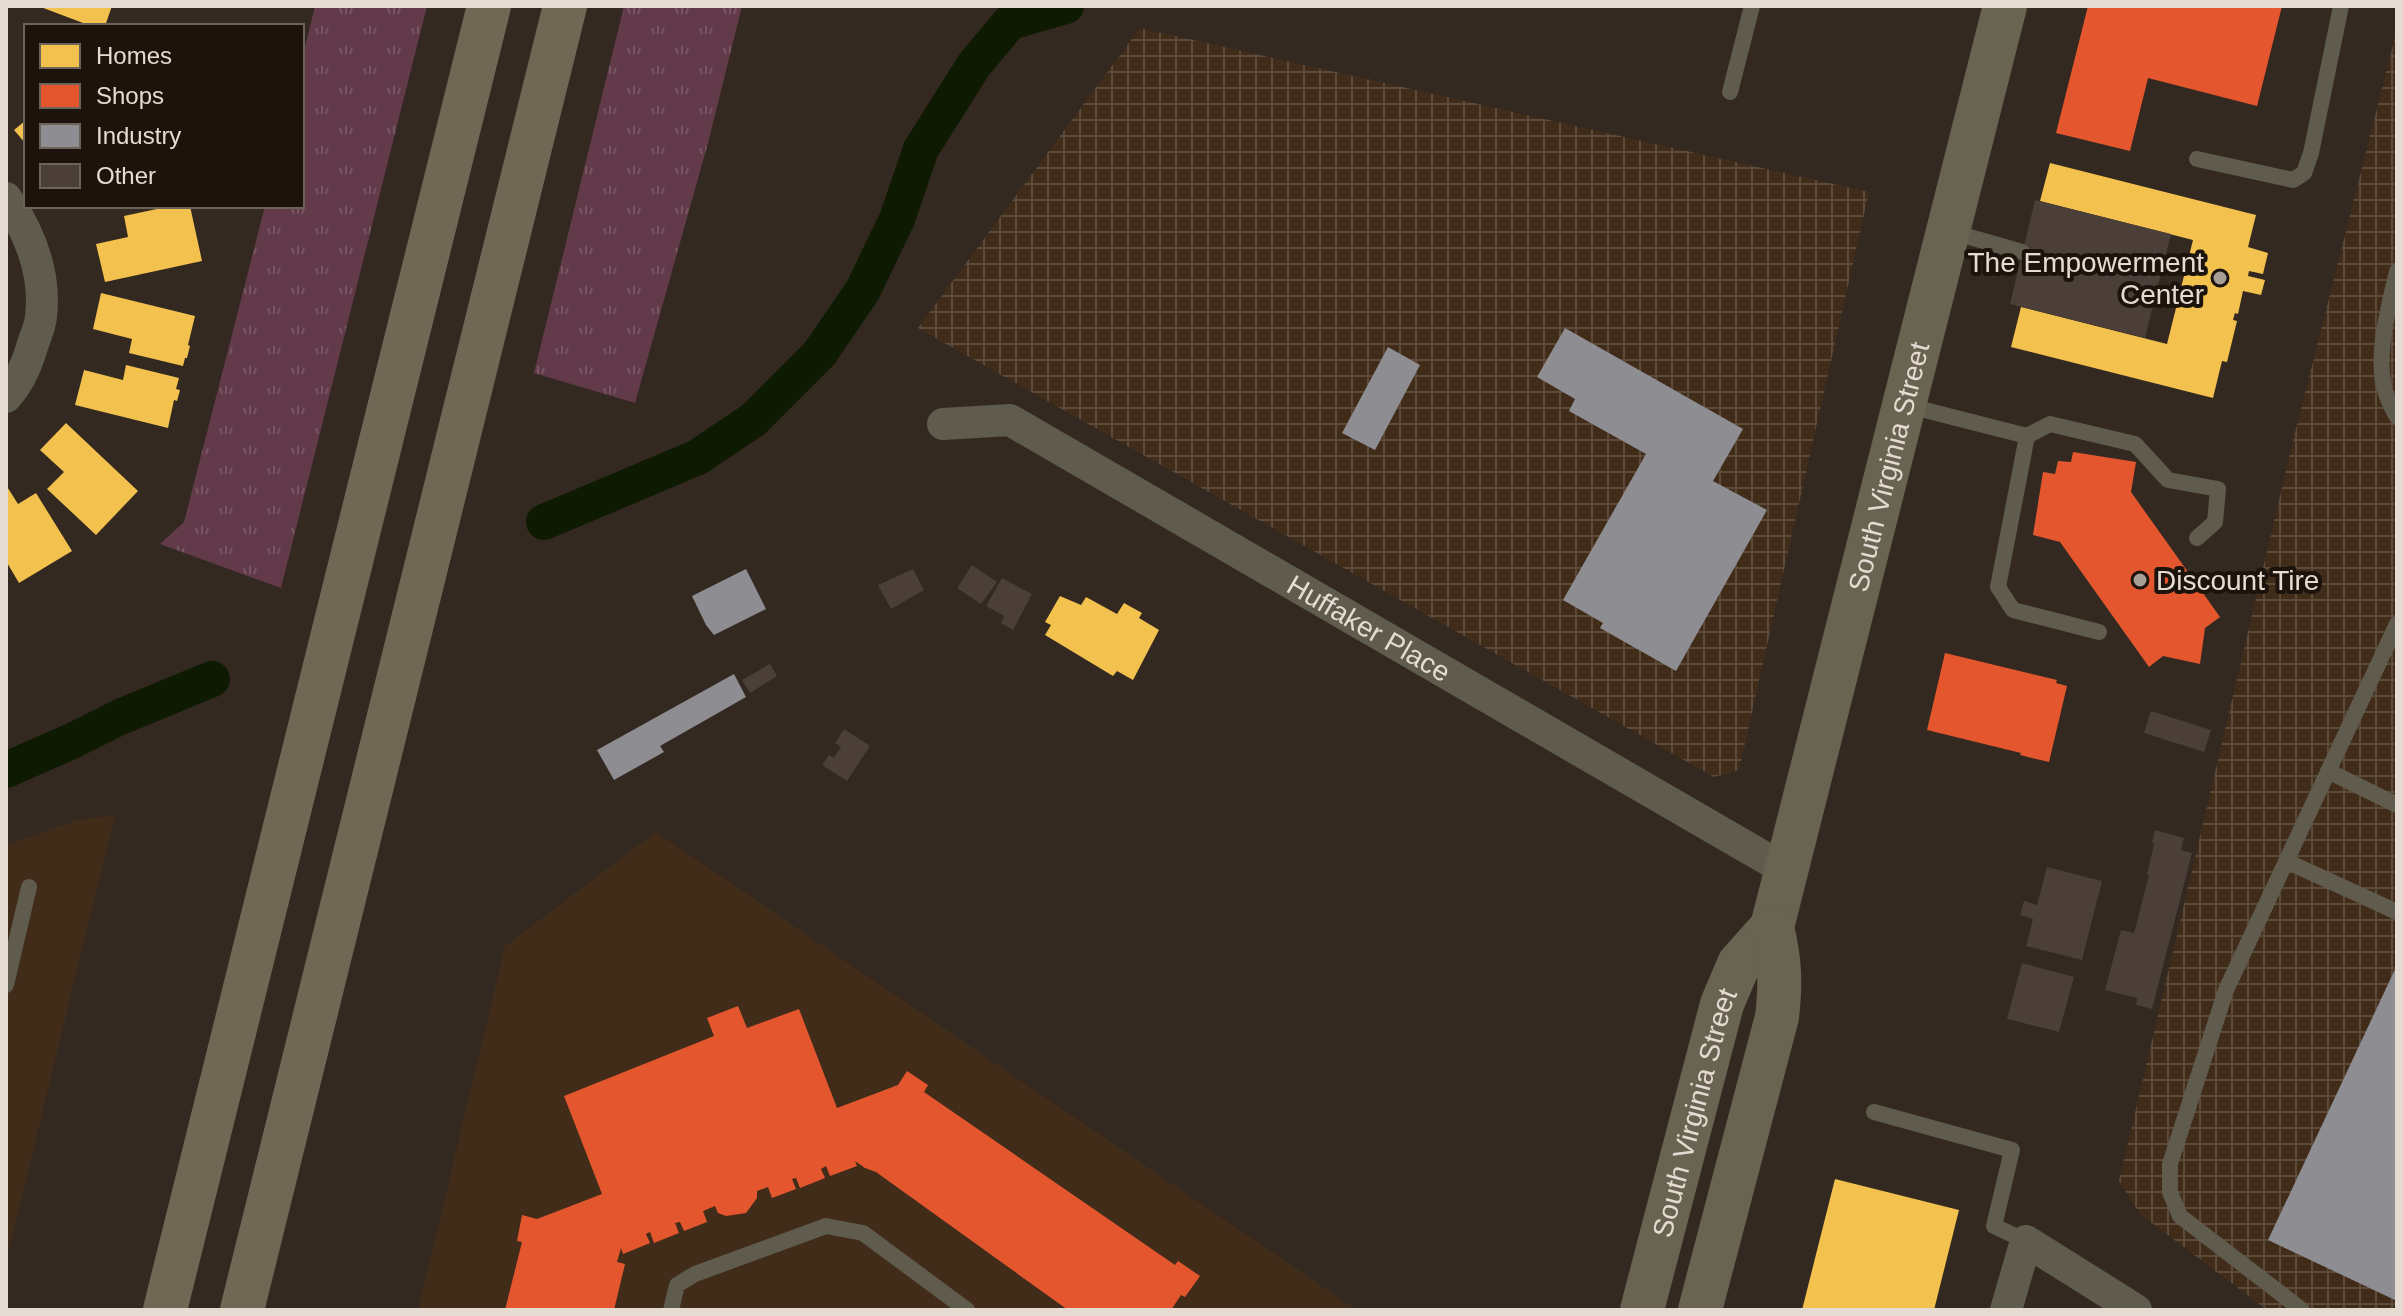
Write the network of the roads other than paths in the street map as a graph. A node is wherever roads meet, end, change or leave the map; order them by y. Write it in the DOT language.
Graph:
graph roads {
  1 [pos="489,6"];
  2 [pos="565,6"];
  3 [pos="1752,6"];
  4 [pos="2005,6"];
  5 [pos="2341,6"];
  6 [pos="1730,92"];
  7 [pos="2197,159"];
  8 [pos="6,198"];
  9 [pos="1948,230"];
  10 [pos="2022,252"];
  11 [pos="2397,271"];
  12 [pos="6,397"];
  13 [pos="1903,405"];
  14 [pos="2397,417"];
  15 [pos="943,424"];
  16 [pos="2027,436"];
  17 [pos="2197,538"];
  18 [pos="2397,624"];
  19 [pos="2099,632"];
  20 [pos="2328,771"];
  21 [pos="2397,805"];
  22 [pos="2286,861"];
  23 [pos="1786,870"];
  24 [pos="29,887"];
  25 [pos="2397,912"];
  26 [pos="1772,927"];
  27 [pos="6,985"];
  28 [pos="1874,1112"];
  29 [pos="2026,1241"];
  30 [pos="2125,1306"];
  31 [pos="165,1310"];
  32 [pos="242,1310"];
  33 [pos="671,1310"];
  34 [pos="967,1310"];
  35 [pos="1642,1310"];
  36 [pos="1700,1310"];
  37 [pos="2006,1310"];
  38 [pos="2302,1310"];
  1 -- 31 [label="highway"];
  2 -- 32 [label="highway"];
  3 -- 6 [label="lane"];
  4 -- 9 [label="main road, South Virginia Street"];
  5 -- 7 [label="lane"];
  8 -- 12 [label="street"];
  9 -- 10 [label="lane"];
  9 -- 13 [label="main road, South Virginia Street"];
  11 -- 14 [label="lane"];
  13 -- 16 [label="lane"];
  13 -- 23 [label="main road, South Virginia Street"];
  15 -- 23 [label="street, Huffaker Place"];
  16 -- 17 [label="lane"];
  16 -- 19 [label="lane"];
  18 -- 20 [label="lane"];
  20 -- 21 [label="lane"];
  20 -- 22 [label="lane"];
  22 -- 25 [label="lane"];
  22 -- 38 [label="lane"];
  23 -- 26 [label="main road, South Virginia Street"];
  24 -- 27 [label="lane"];
  26 -- 35 [label="main road, South Virginia Street"];
  26 -- 36 [label="main road, South Virginia Street"];
  28 -- 29 [label="lane"];
  29 -- 30 [label="street"];
  29 -- 37 [label="street"];
  33 -- 34 [label="lane"];
}
